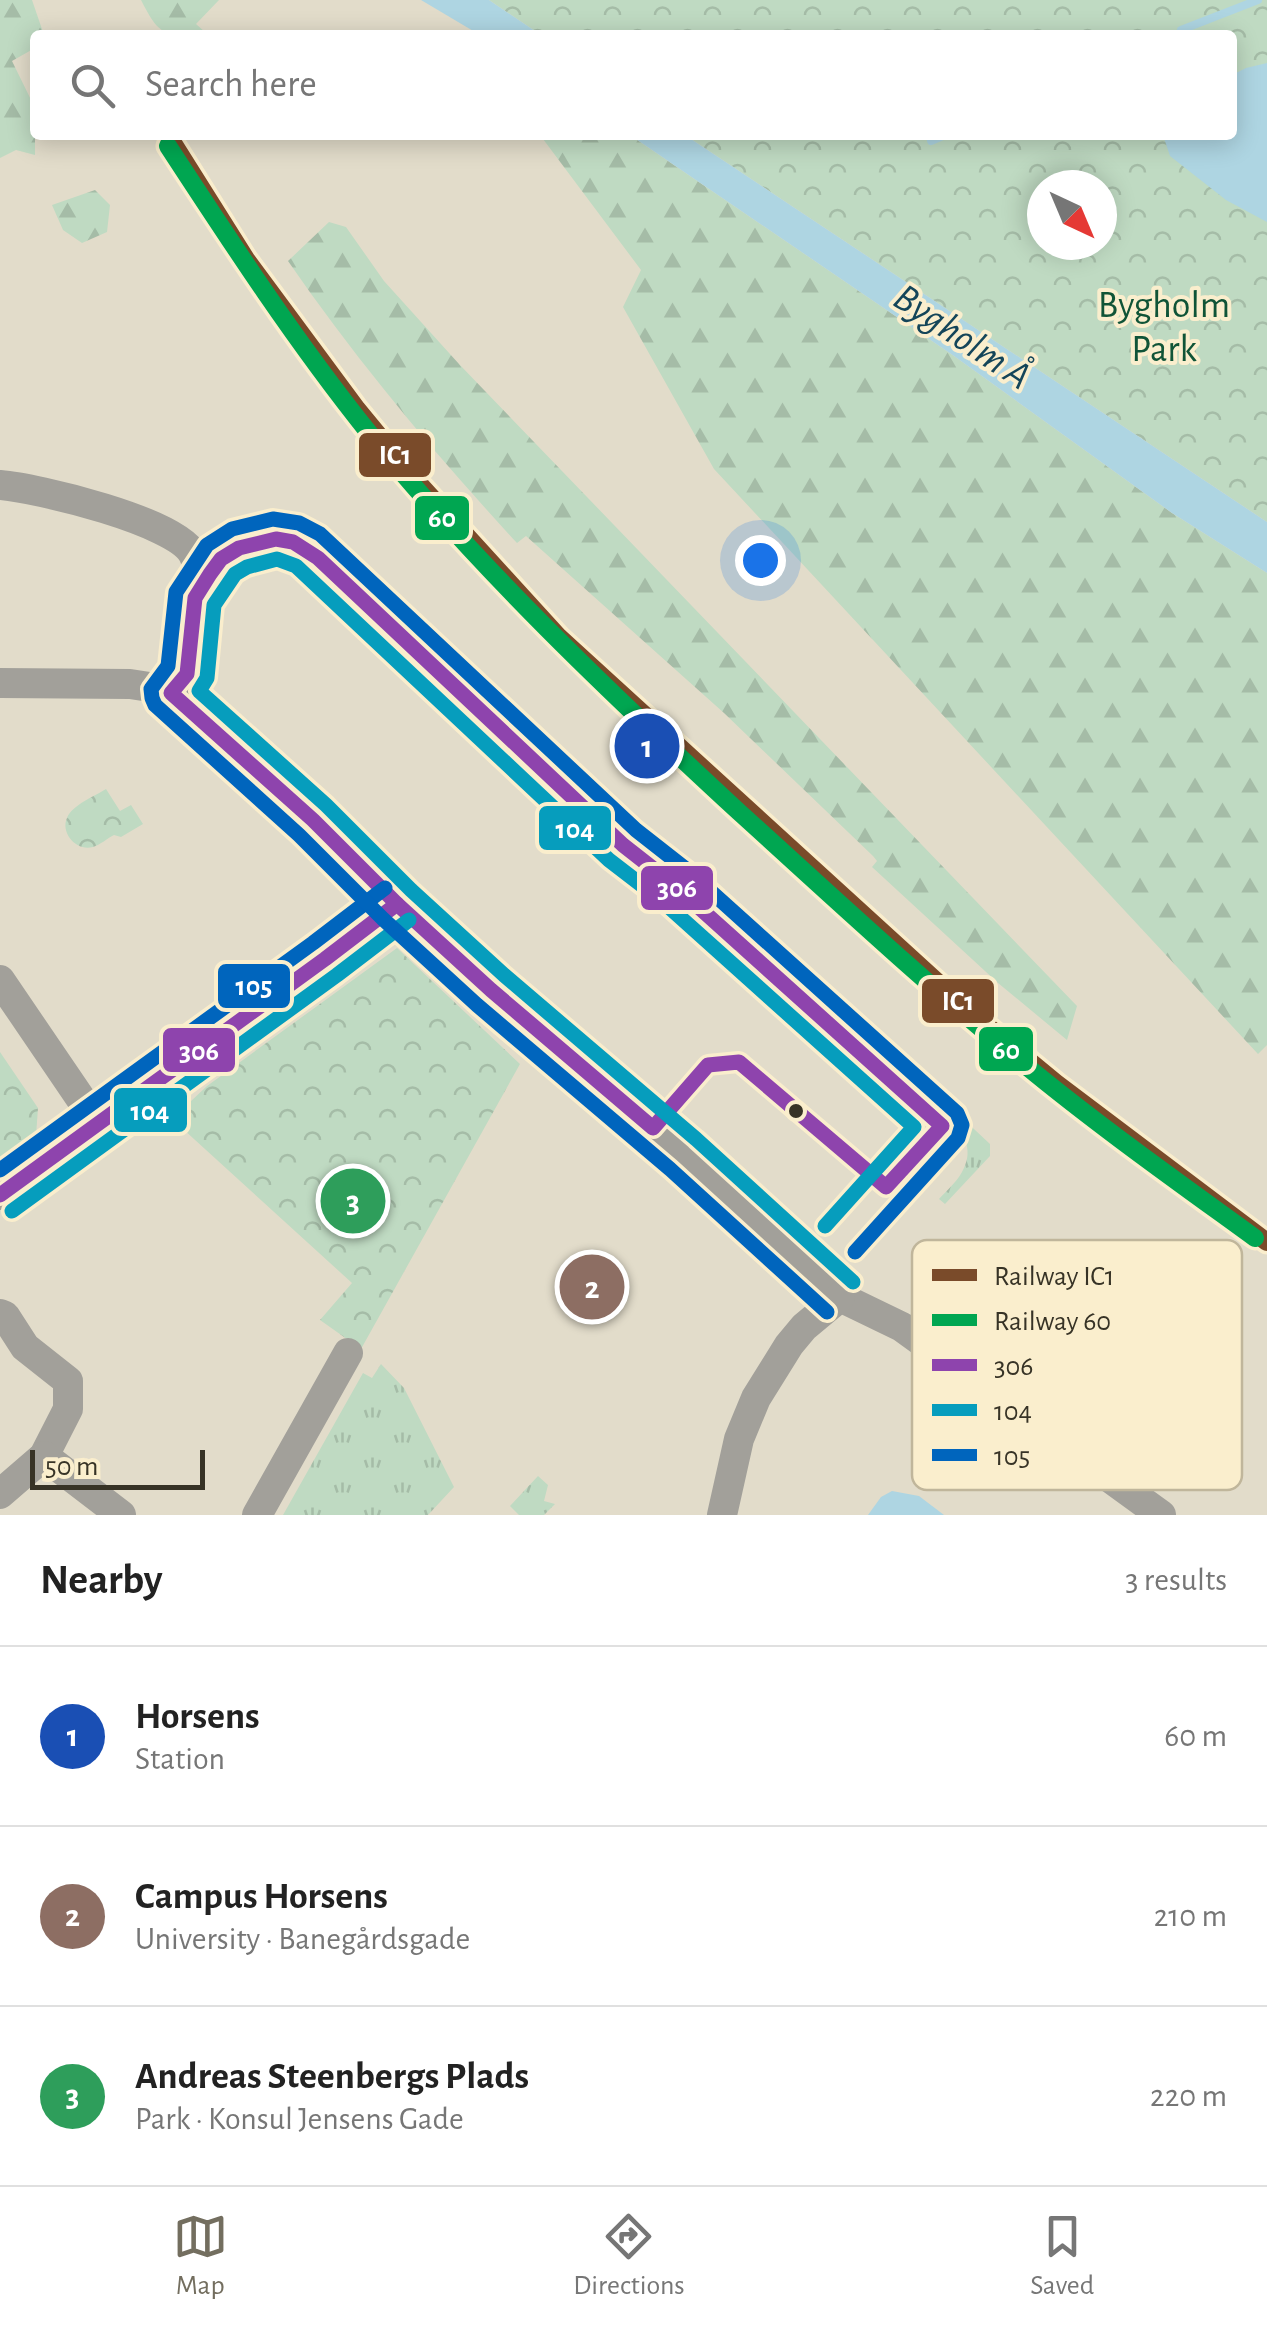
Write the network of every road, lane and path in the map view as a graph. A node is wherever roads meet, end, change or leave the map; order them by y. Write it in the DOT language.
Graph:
graph roads {
  1 [pos="0,484"];
  2 [pos="0,683"];
  3 [pos="171,693"];
  4 [pos="397,904"];
  5 [pos="0,980"];
  6 [pos="98,1124"];
  7 [pos="0,1194"];
  8 [pos="840,1296"];
  9 [pos="0,1314"];
  10 [pos="912,1334"];
  11 [pos="348,1353"];
  12 [pos="44,1456"];
  13 [pos="1127,1490"];
  14 [pos="0,1494"];
  15 [pos="121,1515"];
  16 [pos="257,1515"];
  17 [pos="722,1515"];
  18 [pos="1161,1515"];
  1 -- 3 [label="street"];
  2 -- 3 [label="street"];
  3 -- 4 [label="street"];
  4 -- 6 [label="street"];
  4 -- 8 [label="street"];
  5 -- 6 [label="street"];
  6 -- 7 [label="street"];
  8 -- 10 [label="street"];
  8 -- 17 [label="street"];
  9 -- 12 [label="street"];
  11 -- 16 [label="street"];
  12 -- 14 [label="street"];
  12 -- 15 [label="street"];
  13 -- 18 [label="street"];
}
